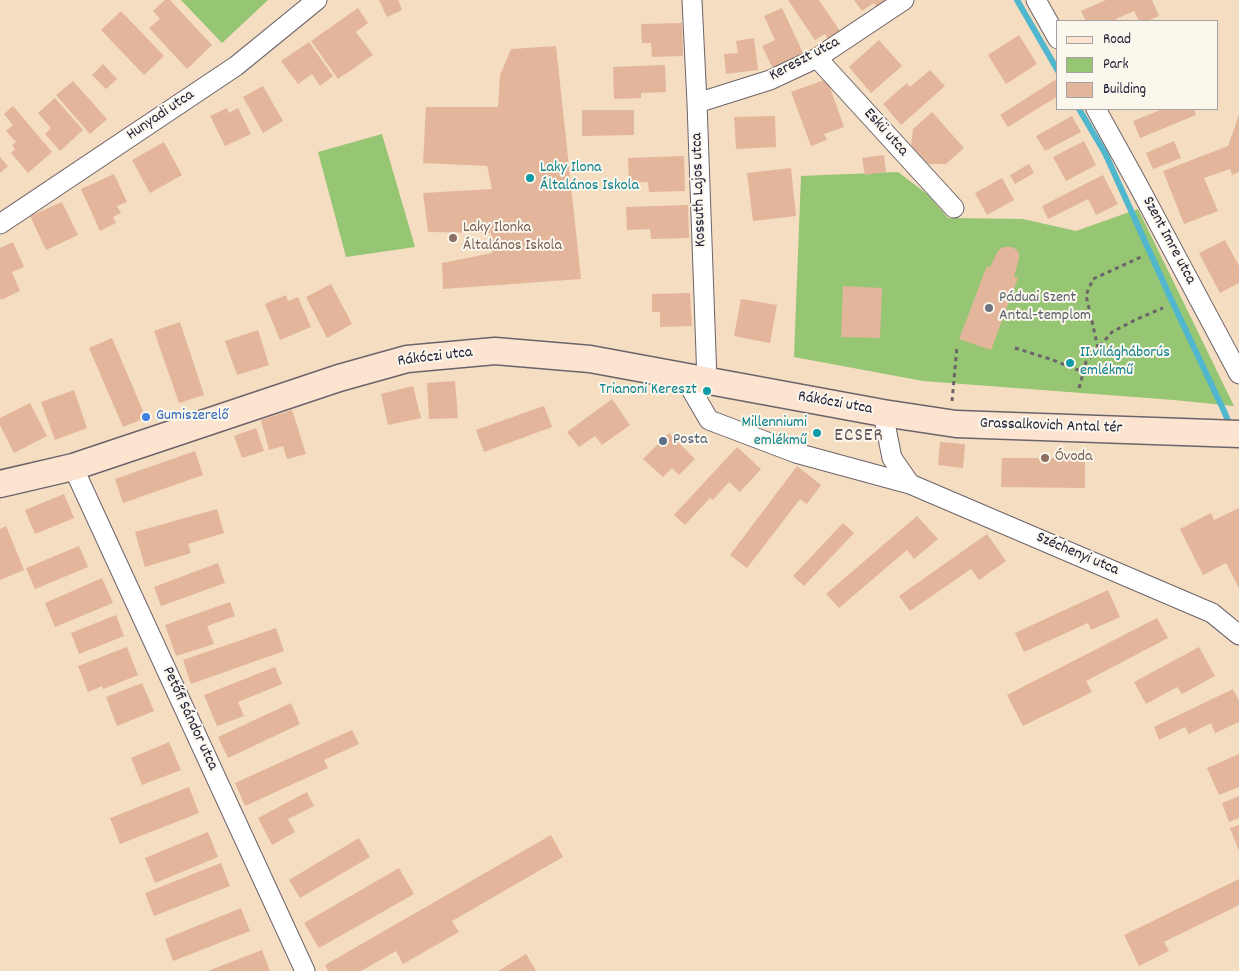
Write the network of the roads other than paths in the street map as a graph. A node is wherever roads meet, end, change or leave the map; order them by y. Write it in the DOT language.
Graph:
graph roads {
  1 [pos="317,0"];
  2 [pos="692,0"];
  3 [pos="904,0"];
  4 [pos="1036,0"];
  5 [pos="1056,35"];
  6 [pos="816,58"];
  7 [pos="697,103"];
  8 [pos="1097,110"];
  9 [pos="954,208"];
  10 [pos="0,224"];
  11 [pos="1239,374"];
  12 [pos="695,379"];
  13 [pos="883,413"];
  14 [pos="1229,434"];
  15 [pos="73,467"];
  16 [pos="0,484"];
  17 [pos="910,484"];
  18 [pos="1239,635"];
  19 [pos="305,971"];
  1 -- 10 [label="street, Hunyadi utca"];
  2 -- 7 [label="street, Kossuth Lajos utca"];
  3 -- 6 [label="street, Kereszt utca"];
  4 -- 5 [label="street"];
  6 -- 7 [label="street, Kereszt utca"];
  6 -- 9 [label="street, Eskü utca"];
  7 -- 12 [label="street, Kossuth Lajos utca"];
  8 -- 11 [label="street, Szent Imre utca"];
  12 -- 13 [label="main road, Rákóczi utca"];
  12 -- 15 [label="main road, Rákóczi utca"];
  12 -- 17 [label="street, Széchenyi utca"];
  13 -- 14 [label="main road, Grassalkovich Antal tér"];
  13 -- 17 [label="street"];
  15 -- 16 [label="main road, Rákóczi utca"];
  15 -- 19 [label="street, Petőfi Sándor utca"];
  17 -- 18 [label="street, Széchenyi utca"];
}
